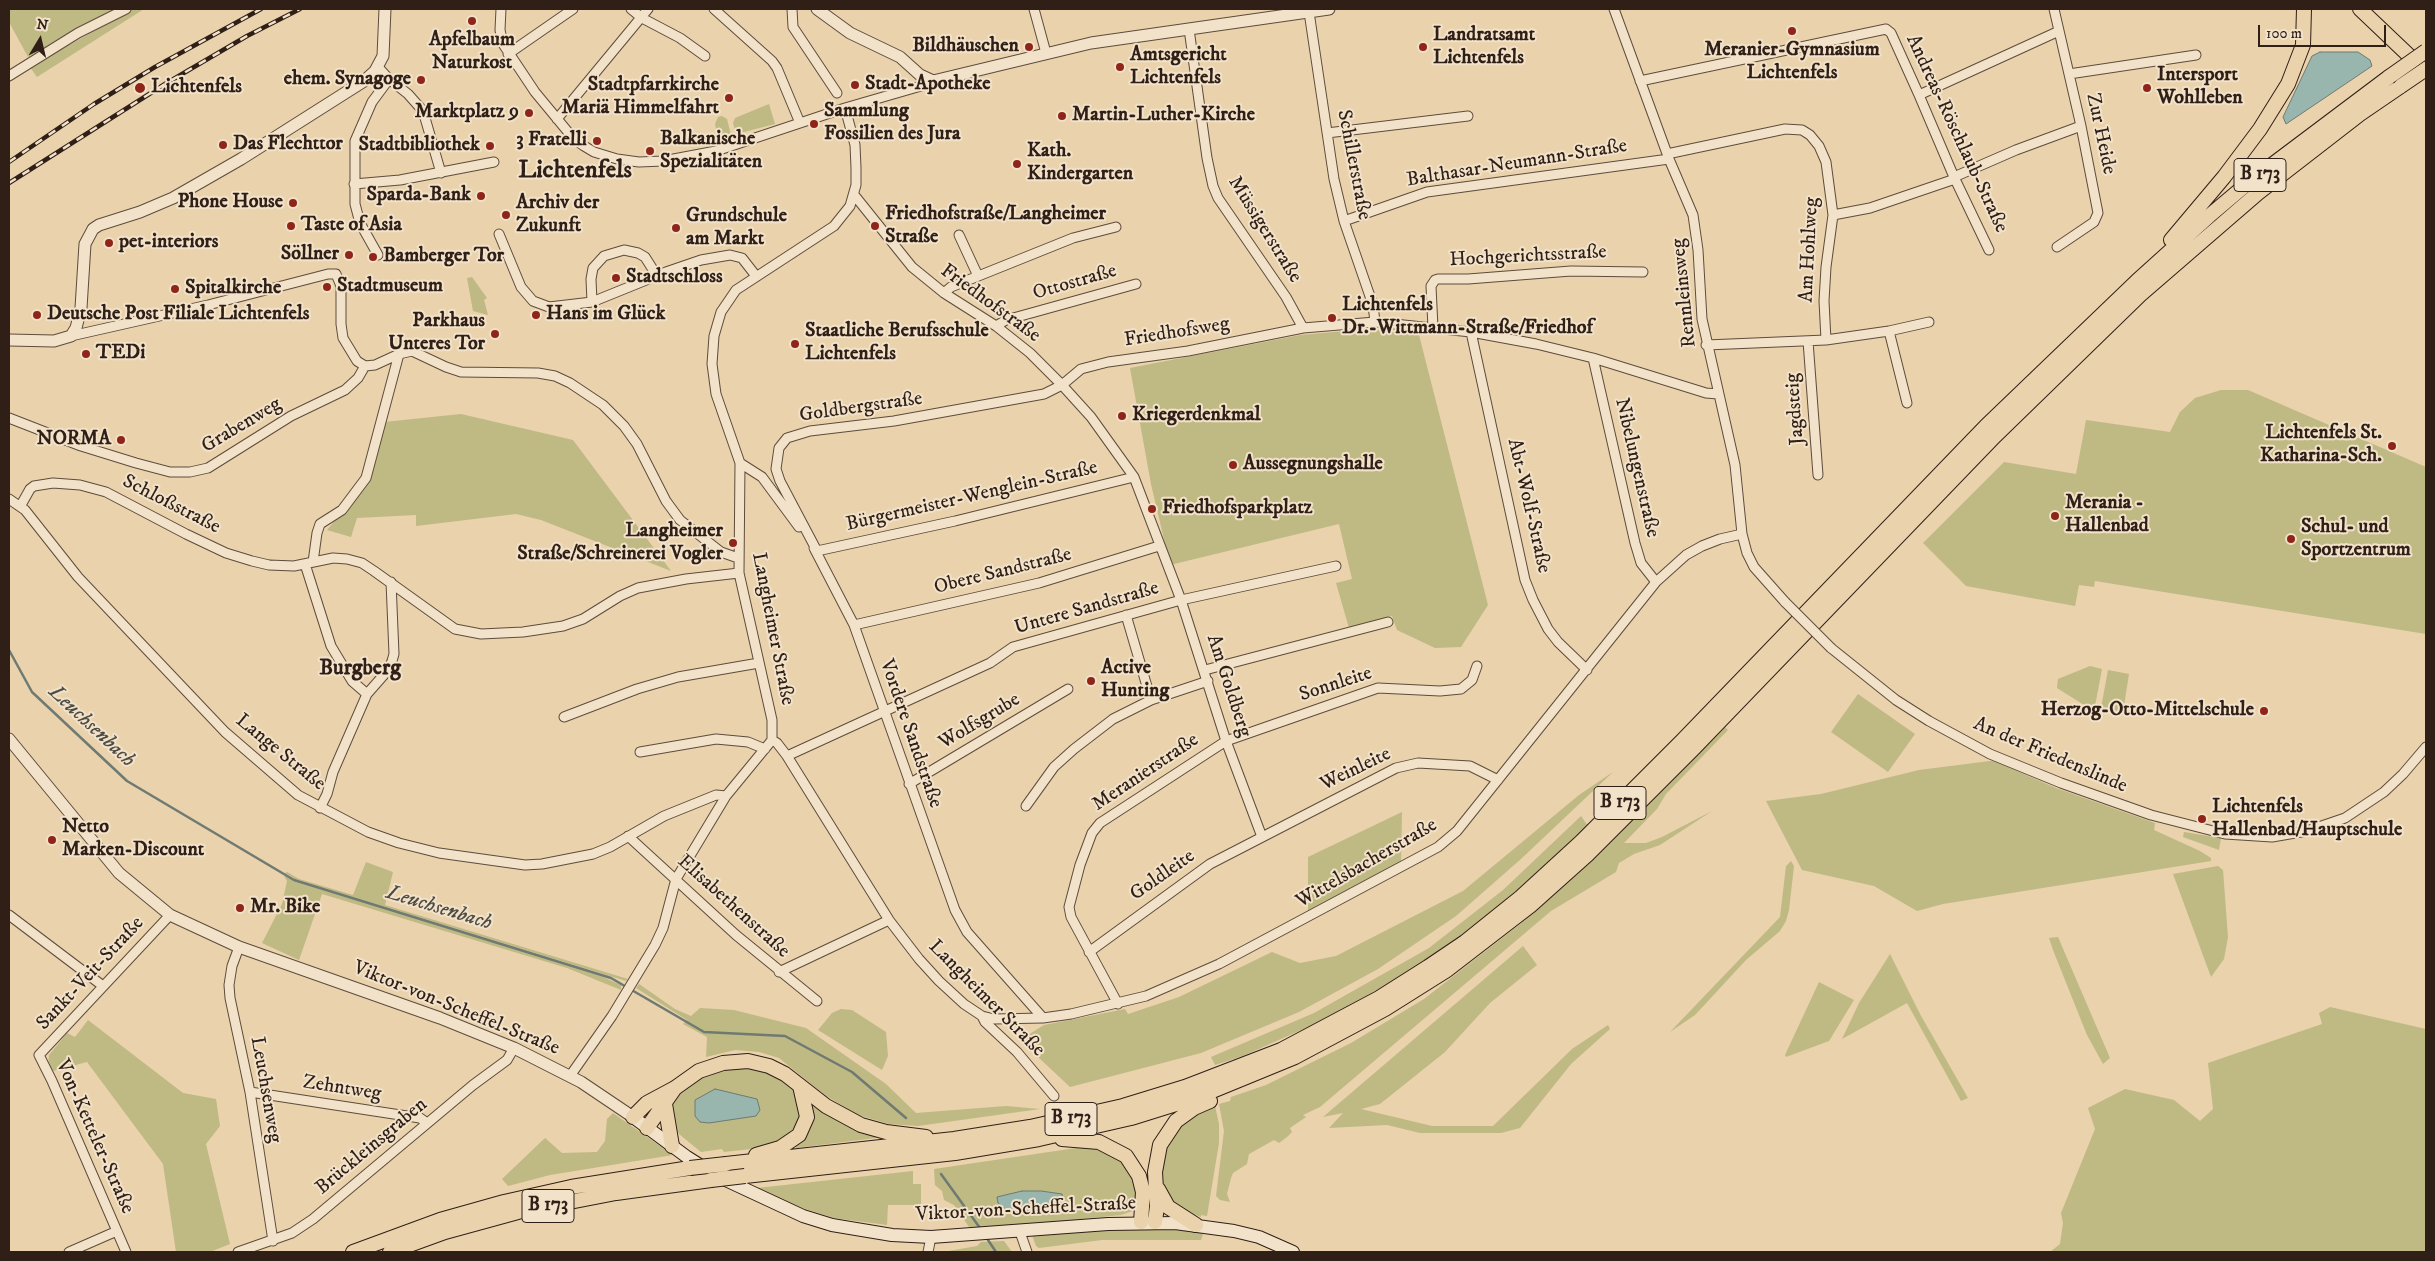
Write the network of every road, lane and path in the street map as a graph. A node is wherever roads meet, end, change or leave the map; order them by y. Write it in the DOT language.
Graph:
graph roads {
  1 [pos="126,9"];
  2 [pos="385,9"];
  3 [pos="501,9"];
  4 [pos="573,9"];
  5 [pos="631,9"];
  6 [pos="648,9"];
  7 [pos="714,9"];
  8 [pos="792,9"];
  9 [pos="817,9"];
  10 [pos="1034,9"];
  11 [pos="1329,9"];
  12 [pos="1614,9"];
  13 [pos="2054,9"];
  14 [pos="2304,9"];
  15 [pos="2360,9"];
  16 [pos="1309,12"];
  17 [pos="642,18"];
  18 [pos="1189,29"];
  19 [pos="2059,31"];
  20 [pos="2426,51"];
  21 [pos="1046,53"];
  22 [pos="508,54"];
  23 [pos="2196,55"];
  24 [pos="705,56"];
  25 [pos="378,67"];
  26 [pos="2426,70"];
  27 [pos="2069,74"];
  28 [pos="9,76"];
  29 [pos="389,79"];
  30 [pos="927,80"];
  31 [pos="1640,81"];
  32 [pos="837,93"];
  33 [pos="1919,95"];
  34 [pos="845,108"];
  35 [pos="1468,116"];
  36 [pos="557,119"];
  37 [pos="800,123"];
  38 [pos="2082,126"];
  39 [pos="1327,133"];
  40 [pos="1668,157"];
  41 [pos="494,162"];
  42 [pos="441,173"];
  43 [pos="1955,178"];
  44 [pos="354,184"];
  45 [pos="854,196"];
  46 [pos="1833,214"];
  47 [pos="1344,221"];
  48 [pos="1116,227"];
  49 [pos="499,234"];
  50 [pos="959,235"];
  51 [pos="2056,247"];
  52 [pos="1990,250"];
  53 [pos="378,255"];
  54 [pos="1643,272"];
  55 [pos="657,276"];
  56 [pos="756,276"];
  57 [pos="978,276"];
  58 [pos="2137,281"];
  59 [pos="1136,284"];
  60 [pos="944,293"];
  61 [pos="592,302"];
  62 [pos="1376,322"];
  63 [pos="1929,322"];
  64 [pos="996,326"];
  65 [pos="1303,328"];
  66 [pos="1433,328"];
  67 [pos="1889,331"];
  68 [pos="1470,332"];
  69 [pos="71,336"];
  70 [pos="9,340"];
  71 [pos="1826,340"];
  72 [pos="1808,341"];
  73 [pos="1706,345"];
  74 [pos="399,354"];
  75 [pos="1593,358"];
  76 [pos="365,366"];
  77 [pos="1062,385"];
  78 [pos="1718,394"];
  79 [pos="1907,403"];
  80 [pos="9,418"];
  81 [pos="740,463"];
  82 [pos="1818,475"];
  83 [pos="1134,477"];
  84 [pos="9,499"];
  85 [pos="21,505"];
  86 [pos="1742,534"];
  87 [pos="1159,546"];
  88 [pos="817,551"];
  89 [pos="738,558"];
  90 [pos="309,563"];
  91 [pos="1336,566"];
  92 [pos="739,573"];
  93 [pos="391,582"];
  94 [pos="1656,582"];
  95 [pos="1181,600"];
  96 [pos="1785,602"];
  97 [pos="1126,615"];
  98 [pos="1388,622"];
  99 [pos="854,626"];
  100 [pos="759,663"];
  101 [pos="1477,666"];
  102 [pos="1204,670"];
  103 [pos="1587,670"];
  104 [pos="1208,681"];
  105 [pos="1068,689"];
  106 [pos="367,694"];
  107 [pos="1151,700"];
  108 [pos="883,712"];
  109 [pos="564,717"];
  110 [pos="772,740"];
  111 [pos="1226,741"];
  112 [pos="10,743"];
  113 [pos="2426,747"];
  114 [pos="765,749"];
  115 [pos="640,752"];
  116 [pos="787,756"];
  117 [pos="1498,780"];
  118 [pos="909,784"];
  119 [pos="726,796"];
  120 [pos="1026,806"];
  121 [pos="320,808"];
  122 [pos="628,836"];
  123 [pos="1262,837"];
  124 [pos="676,879"];
  125 [pos="170,915"];
  126 [pos="9,916"];
  127 [pos="889,920"];
  128 [pos="239,947"];
  129 [pos="1089,952"];
  130 [pos="778,972"];
  131 [pos="103,986"];
  132 [pos="817,1002"];
  133 [pos="1118,1004"];
  134 [pos="982,1016"];
  135 [pos="1043,1018"];
  136 [pos="514,1048"];
  137 [pos="39,1057"];
  138 [pos="1260,1073"];
  139 [pos="570,1076"];
  140 [pos="800,1086"];
  141 [pos="675,1088"];
  142 [pos="250,1092"];
  143 [pos="1054,1096"];
  144 [pos="666,1104"];
  145 [pos="633,1117"];
  146 [pos="427,1123"];
  147 [pos="647,1128"];
  148 [pos="954,1139"];
  149 [pos="1039,1139"];
  150 [pos="672,1146"];
  151 [pos="726,1164"];
  152 [pos="1157,1185"];
  153 [pos="1148,1222"];
  154 [pos="1196,1225"];
  155 [pos="117,1231"];
  156 [pos="1020,1232"];
  157 [pos="931,1237"];
  158 [pos="273,1240"];
  159 [pos="69,1252"];
  160 [pos="126,1252"];
  161 [pos="238,1252"];
  162 [pos="353,1252"];
  163 [pos="390,1252"];
  164 [pos="928,1252"];
  165 [pos="1027,1252"];
  166 [pos="1293,1252"];
  1 -- 28 [label="street"];
  2 -- 25 [label="street"];
  3 -- 22 [label="street"];
  4 -- 22 [label="street"];
  5 -- 17 [label="street"];
  6 -- 17 [label="street"];
  7 -- 37 [label="street"];
  8 -- 32 [label="street"];
  9 -- 30 [label="street"];
  10 -- 21 [label="street"];
  11 -- 16 [label="street"];
  12 -- 31 [label="street, Rennleinsweg"];
  13 -- 19 [label="street, Zur Heide"];
  14 -- 58 [label="highway"];
  15 -- 26 [label="highway"];
  16 -- 18 [label="street"];
  16 -- 39 [label="street, Schillerstraße"];
  17 -- 24 [label="street"];
  17 -- 36 [label="street"];
  18 -- 21 [label="street"];
  18 -- 65 [label="street, Müssigerstraße"];
  19 -- 27 [label="street, Zur Heide"];
  19 -- 33 [label="street"];
  20 -- 58 [label="highway, B 173, bridge"];
  21 -- 30 [label="street"];
  22 -- 36 [label="street"];
  23 -- 27 [label="street"];
  25 -- 29 [label="street"];
  25 -- 69 [label="street"];
  26 -- 138 [label="highway, B 173, bridge"];
  27 -- 38 [label="street, Zur Heide"];
  29 -- 42 [label="street"];
  29 -- 44 [label="street"];
  30 -- 34 [label="street"];
  31 -- 33 [label="street, Andreas-Röschlaub-Straße"];
  31 -- 40 [label="street, Rennleinsweg"];
  33 -- 43 [label="street, Andreas-Röschlaub-Straße"];
  34 -- 37 [label="street"];
  34 -- 45 [label="street, Langheimer Straße"];
  35 -- 39 [label="street"];
  36 -- 37 [label="street"];
  38 -- 43 [label="street"];
  38 -- 51 [label="street, Zur Heide"];
  39 -- 47 [label="street, Schillerstraße"];
  40 -- 46 [label="street, Am Hohlweg"];
  40 -- 47 [label="street, Balthasar-Neumann-Straße"];
  40 -- 73 [label="street, Rennleinsweg"];
  41 -- 42 [label="street"];
  42 -- 44 [label="street"];
  43 -- 46 [label="street"];
  43 -- 52 [label="street, Andreas-Röschlaub-Straße"];
  44 -- 53 [label="street"];
  45 -- 56 [label="street, Langheimer Straße"];
  45 -- 60 [label="street, Friedhofstraße"];
  46 -- 71 [label="street, Am Hohlweg"];
  47 -- 62 [label="street, Schillerstraße"];
  48 -- 57 [label="street"];
  49 -- 61 [label="street"];
  50 -- 57 [label="street"];
  54 -- 66 [label="street, Hochgerichtsstraße"];
  55 -- 56 [label="street"];
  55 -- 61 [label="street"];
  55 -- 61 [label="street"];
  56 -- 81 [label="street, Langheimer Straße"];
  57 -- 60 [label="street"];
  58 -- 148 [label="highway, B 173"];
  59 -- 64 [label="street, Ottostraße"];
  60 -- 64 [label="street, Friedhofstraße"];
  62 -- 65 [label="street, Friedhofsweg"];
  62 -- 66 [label="street, Friedhofsweg"];
  63 -- 67 [label="street"];
  64 -- 77 [label="street, Friedhofstraße"];
  65 -- 77 [label="street, Friedhofsweg"];
  66 -- 68 [label="street, Friedhofsweg"];
  67 -- 71 [label="street"];
  67 -- 79 [label="street"];
  68 -- 75 [label="street, Friedhofsweg"];
  68 -- 103 [label="street, Abt-Wolf-Straße"];
  69 -- 70 [label="street"];
  69 -- 76 [label="street"];
  71 -- 72 [label="street"];
  72 -- 73 [label="street"];
  72 -- 82 [label="street, Jagdsteig"];
  73 -- 78 [label="street, Rennleinsweg"];
  74 -- 76 [label="street"];
  74 -- 89 [label="street"];
  74 -- 90 [label="street"];
  75 -- 78 [label="street, Friedhofsweg"];
  75 -- 94 [label="street, Nibelungenstraße"];
  76 -- 80 [label="street, Grabenweg"];
  77 -- 83 [label="street, Friedhofstraße"];
  77 -- 88 [label="street, Goldbergstraße"];
  78 -- 86 [label="street, Rennleinsweg"];
  81 -- 88 [label="street, Vordere Sandstraße"];
  81 -- 89 [label="street, Langheimer Straße"];
  83 -- 87 [label="street, Friedhofstraße"];
  83 -- 88 [label="street, Bürgermeister-Wenglein-Straße"];
  84 -- 85 [label="street, Lange Straße"];
  85 -- 90 [label="street, Schloßstraße"];
  85 -- 121 [label="street, Lange Straße"];
  86 -- 94 [label="street, Wittelsbacherstraße"];
  86 -- 96 [label="street, Rennleinsweg"];
  87 -- 95 [label="street, Am Goldberg"];
  87 -- 99 [label="street, Obere Sandstraße"];
  88 -- 99 [label="street, Vordere Sandstraße"];
  89 -- 92 [label="street, Langheimer Straße"];
  90 -- 93 [label="street"];
  90 -- 106 [label="street"];
  91 -- 95 [label="street, Untere Sandstraße"];
  92 -- 93 [label="street"];
  92 -- 100 [label="street, Langheimer Straße"];
  93 -- 106 [label="street"];
  94 -- 103 [label="street, Wittelsbacherstraße"];
  95 -- 97 [label="street, Untere Sandstraße"];
  95 -- 102 [label="street, Am Goldberg"];
  96 -- 113 [label="street, An der Friedenslinde, bridge"];
  97 -- 107 [label="street"];
  97 -- 108 [label="street, Untere Sandstraße"];
  98 -- 102 [label="street"];
  99 -- 108 [label="street, Vordere Sandstraße"];
  100 -- 109 [label="street"];
  100 -- 110 [label="street, Langheimer Straße"];
  101 -- 111 [label="street, Sonnleite"];
  102 -- 104 [label="street, Am Goldberg"];
  103 -- 117 [label="street, Wittelsbacherstraße"];
  104 -- 107 [label="street"];
  104 -- 111 [label="street, Am Goldberg"];
  105 -- 118 [label="street, Wolfsgrube"];
  106 -- 121 [label="street"];
  107 -- 120 [label="street"];
  108 -- 116 [label="street, Untere Sandstraße"];
  108 -- 118 [label="street, Vordere Sandstraße"];
  110 -- 114 [label="street"];
  110 -- 116 [label="street, Langheimer Straße"];
  111 -- 123 [label="street, Am Goldberg"];
  111 -- 129 [label="street, Meranierstraße"];
  112 -- 125 [label="street, Viktor-von-Scheffel-Straße"];
  114 -- 115 [label="street"];
  114 -- 119 [label="street"];
  116 -- 127 [label="street, Langheimer Straße"];
  117 -- 123 [label="street, Weinleite"];
  117 -- 133 [label="street, Wittelsbacherstraße"];
  118 -- 135 [label="street, Vordere Sandstraße"];
  119 -- 122 [label="street, Lange Straße"];
  119 -- 124 [label="street"];
  121 -- 122 [label="street, Lange Straße"];
  122 -- 124 [label="street, Elisabethenstraße"];
  123 -- 129 [label="street, Goldleite"];
  124 -- 130 [label="street, Elisabethenstraße"];
  124 -- 139 [label="street"];
  125 -- 128 [label="street, Viktor-von-Scheffel-Straße"];
  125 -- 131 [label="street, Sankt-Veit-Straße"];
  126 -- 131 [label="street"];
  127 -- 130 [label="street"];
  127 -- 134 [label="street, Langheimer Straße"];
  128 -- 136 [label="street, Viktor-von-Scheffel-Straße"];
  128 -- 142 [label="street, Leuchsenweg"];
  129 -- 133 [label="street, Meranierstraße"];
  130 -- 132 [label="street, Elisabethenstraße"];
  131 -- 137 [label="street, Sankt-Veit-Straße"];
  133 -- 135 [label="street, Wittelsbacherstraße"];
  134 -- 135 [label="street, Wittelsbacherstraße"];
  134 -- 143 [label="street, Langheimer Straße"];
  136 -- 139 [label="street, Viktor-von-Scheffel-Straße"];
  136 -- 146 [label="street, Brückleinsgraben"];
  137 -- 155 [label="street, Von-Ketteler-Straße"];
  138 -- 149 [label="highway, B 173"];
  138 -- 152 [label="highway"];
  139 -- 145 [label="street, Viktor-von-Scheffel-Straße"];
  140 -- 141 [label="highway"];
  140 -- 148 [label="highway"];
  140 -- 151 [label="highway"];
  141 -- 144 [label="highway"];
  141 -- 145 [label="highway"];
  142 -- 146 [label="street, Zehntweg"];
  142 -- 158 [label="street, Leuchsenweg"];
  144 -- 147 [label="highway"];
  144 -- 150 [label="highway"];
  145 -- 147 [label="main road, Viktor-von-Scheffel-Straße"];
  146 -- 158 [label="street, Brückleinsgraben"];
  147 -- 150 [label="main road, Viktor-von-Scheffel-Straße"];
  148 -- 151 [label="highway, B 173"];
  149 -- 153 [label="highway"];
  149 -- 163 [label="highway, B 173, bridge"];
  150 -- 157 [label="main road, Viktor-von-Scheffel-Straße"];
  151 -- 162 [label="highway, B 173, bridge"];
  152 -- 153 [label="highway"];
  152 -- 154 [label="highway"];
  153 -- 154 [label="main road, Viktor-von-Scheffel-Straße"];
  153 -- 156 [label="main road, Viktor-von-Scheffel-Straße"];
  154 -- 166 [label="main road, Viktor-von-Scheffel-Straße"];
  155 -- 159 [label="street, Von-Ketteler-Straße"];
  155 -- 160 [label="street, Von-Ketteler-Straße"];
  156 -- 157 [label="main road, Viktor-von-Scheffel-Straße"];
  156 -- 165 [label="street"];
  157 -- 164 [label="street"];
  158 -- 161 [label="street, Brückleinsgraben"];
}
